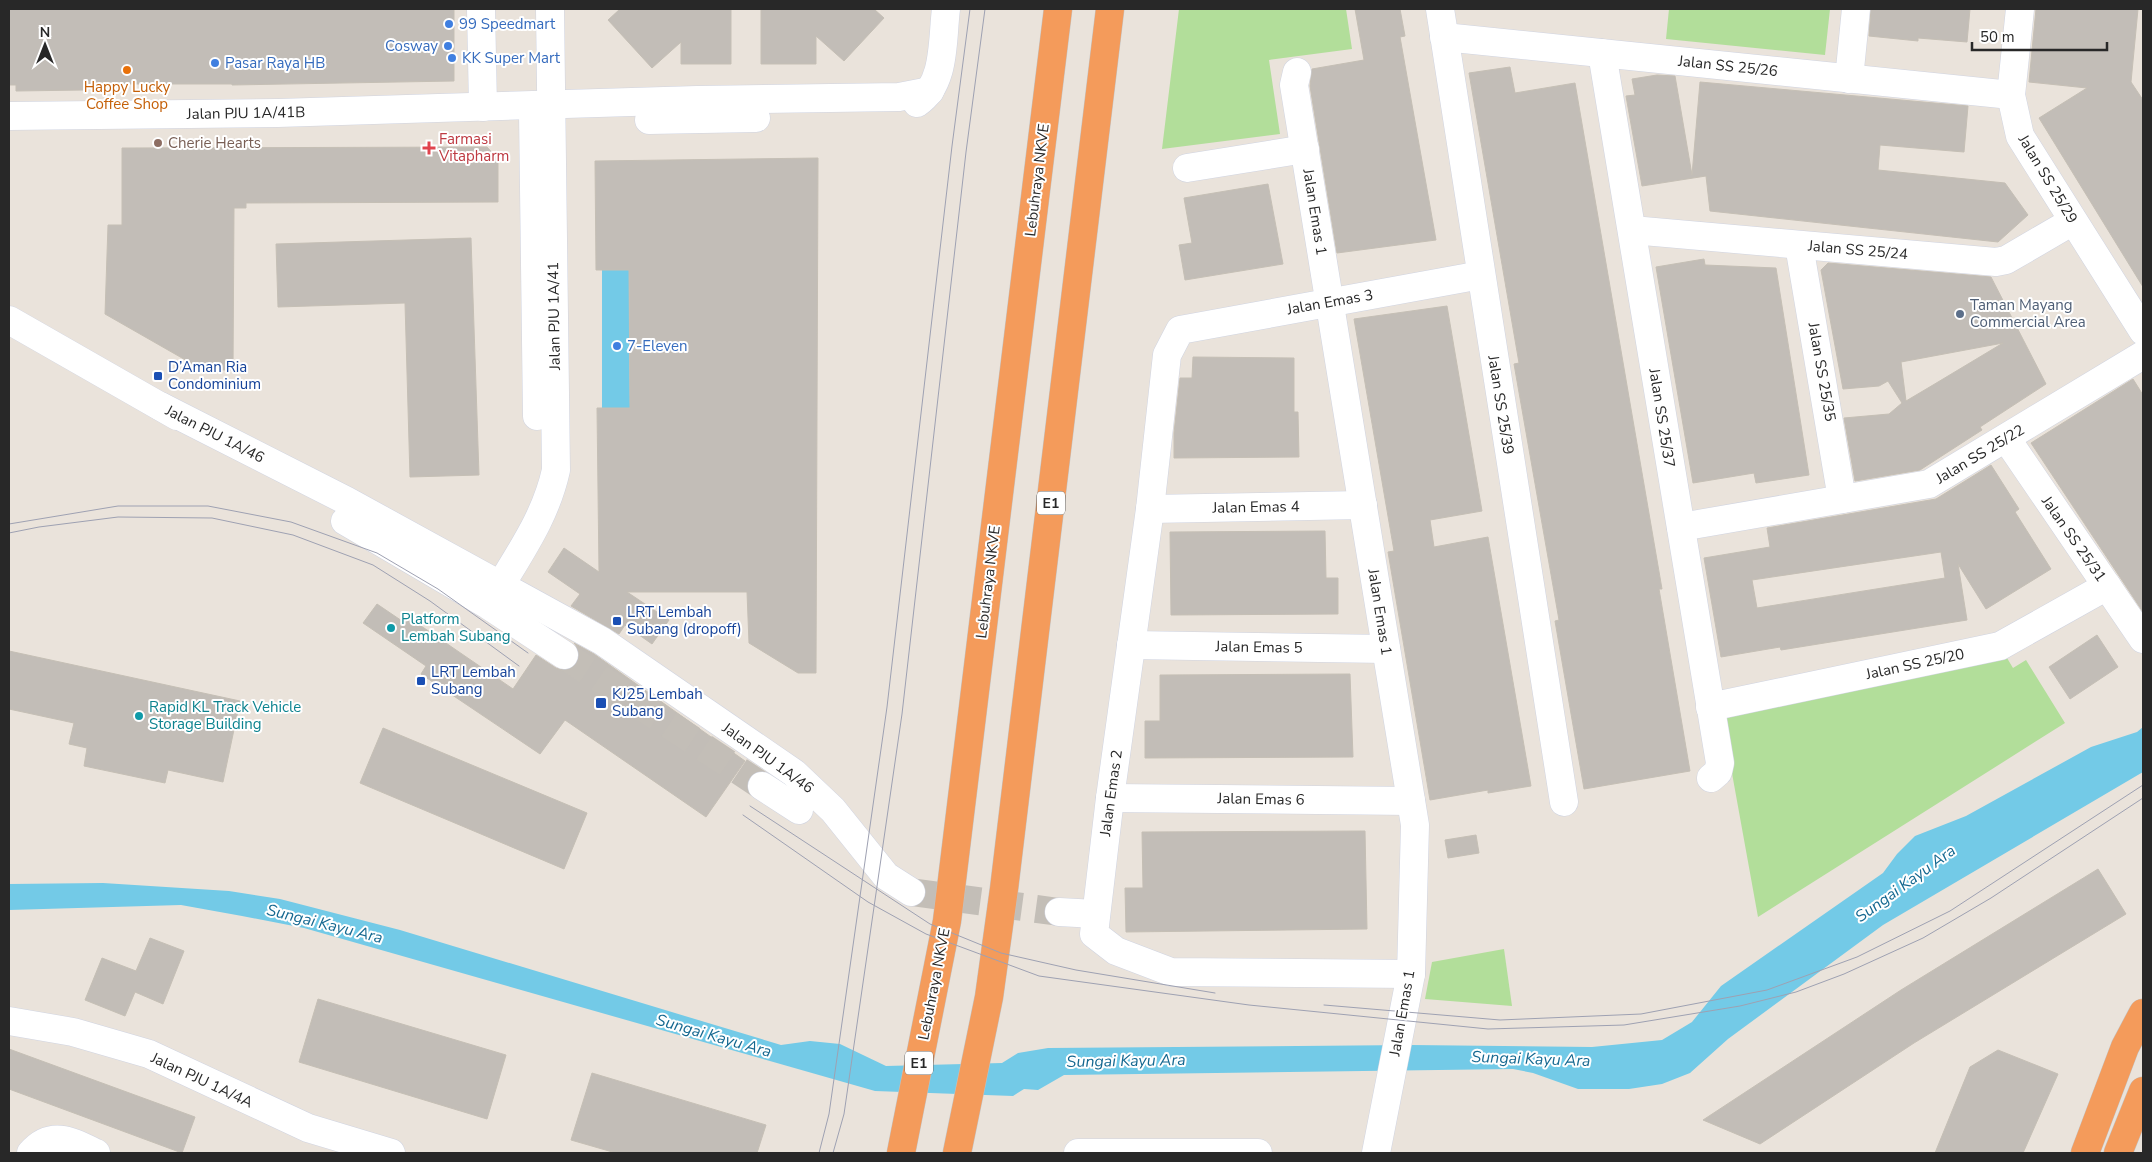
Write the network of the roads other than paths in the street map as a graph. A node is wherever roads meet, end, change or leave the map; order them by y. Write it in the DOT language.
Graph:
graph roads {
  1 [pos="481,9"];
  2 [pos="532,9"];
  3 [pos="550,9"];
  4 [pos="946,9"];
  5 [pos="1058,9"];
  6 [pos="1110,9"];
  7 [pos="1440,9"];
  8 [pos="1856,9"];
  9 [pos="2020,9"];
  10 [pos="1444,37"];
  11 [pos="1602,53"];
  12 [pos="1297,72"];
  13 [pos="1849,78"];
  14 [pos="2011,95"];
  15 [pos="483,107"];
  16 [pos="542,114"];
  17 [pos="9,116"];
  18 [pos="1305,149"];
  19 [pos="1187,168"];
  20 [pos="2074,221"];
  21 [pos="1632,230"];
  22 [pos="1799,245"];
  23 [pos="1481,275"];
  24 [pos="1330,302"];
  25 [pos="9,320"];
  26 [pos="1180,330"];
  27 [pos="2143,331"];
  28 [pos="2143,355"];
  29 [pos="2006,438"];
  30 [pos="1842,499"];
  31 [pos="1363,505"];
  32 [pos="1150,510"];
  33 [pos="1680,527"];
  34 [pos="529,537"];
  35 [pos="2107,586"];
  36 [pos="487,591"];
  37 [pos="538,606"];
  38 [pos="2143,639"];
  39 [pos="1131,645"];
  40 [pos="1386,650"];
  41 [pos="564,656"];
  42 [pos="1710,708"];
  43 [pos="1711,778"];
  44 [pos="762,786"];
  45 [pos="1110,798"];
  46 [pos="1412,801"];
  47 [pos="1564,802"];
  48 [pos="799,810"];
  49 [pos="912,892"];
  50 [pos="1059,912"];
  51 [pos="1096,914"];
  52 [pos="1411,974"];
  53 [pos="2143,1013"];
  54 [pos="9,1021"];
  55 [pos="2140,1098"];
  56 [pos="308,1141"];
  57 [pos="31,1153"];
  58 [pos="96,1153"];
  59 [pos="391,1153"];
  60 [pos="901,1153"];
  61 [pos="957,1153"];
  62 [pos="1078,1153"];
  63 [pos="1233,1153"];
  64 [pos="1258,1153"];
  65 [pos="1376,1153"];
  66 [pos="2086,1153"];
  67 [pos="2118,1153"];
  1 -- 15 [label="street"];
  2 -- 16 [label="street, Jalan PJU 1A/41"];
  3 -- 16 [label="street, Jalan PJU 1A/41"];
  4 -- 16 [label="street, Jalan PJU 1A/41B"];
  5 -- 60 [label="highway, Lebuhraya NKVE / E1"];
  6 -- 61 [label="highway, E1"];
  7 -- 10 [label="street, Jalan SS 25/39"];
  8 -- 13 [label="street"];
  9 -- 14 [label="street, Jalan SS 25/29"];
  10 -- 11 [label="street, Jalan SS 25/26"];
  10 -- 23 [label="street, Jalan SS 25/39"];
  11 -- 13 [label="street, Jalan SS 25/26"];
  11 -- 21 [label="street, Jalan SS 25/37"];
  12 -- 18 [label="street, Jalan Emas 1"];
  13 -- 14 [label="street, Jalan SS 25/26"];
  14 -- 20 [label="street, Jalan SS 25/29"];
  15 -- 16 [label="street, Jalan PJU 1A/41B"];
  15 -- 17 [label="street, Jalan PJU 1A/41B"];
  16 -- 34 [label="street, Jalan PJU 1A/41"];
  16 -- 36 [label="street, Jalan PJU 1A/41"];
  18 -- 19 [label="street"];
  18 -- 24 [label="street, Jalan Emas 1"];
  20 -- 22 [label="street, Jalan SS 25/24"];
  20 -- 27 [label="street, Jalan SS 25/29"];
  21 -- 22 [label="street, Jalan SS 25/24"];
  21 -- 33 [label="street, Jalan SS 25/37"];
  22 -- 30 [label="street, Jalan SS 25/35"];
  23 -- 24 [label="street, Jalan Emas 3"];
  23 -- 47 [label="street, Jalan SS 25/39"];
  24 -- 26 [label="street, Jalan Emas 3"];
  24 -- 31 [label="street, Jalan Emas 1"];
  25 -- 36 [label="street, Jalan PJU 1A/46"];
  26 -- 32 [label="street, Jalan Emas 2"];
  28 -- 29 [label="street, Jalan SS 25/22"];
  29 -- 30 [label="street, Jalan SS 25/22"];
  29 -- 35 [label="street, Jalan SS 25/31"];
  30 -- 33 [label="street, Jalan SS 25/22"];
  31 -- 32 [label="street, Jalan Emas 4"];
  31 -- 40 [label="street, Jalan Emas 1"];
  32 -- 39 [label="street, Jalan Emas 2"];
  33 -- 42 [label="street, Jalan SS 25/37"];
  34 -- 36 [label="street, Jalan PJU 1A/41"];
  34 -- 37 [label="street"];
  35 -- 38 [label="street, Jalan SS 25/31"];
  35 -- 42 [label="street, Jalan SS 25/20"];
  36 -- 37 [label="street, Jalan PJU 1A/46"];
  36 -- 41 [label="street, Jalan PJU 1A/46"];
  37 -- 49 [label="street, Jalan PJU 1A/46"];
  39 -- 40 [label="street, Jalan Emas 5"];
  39 -- 45 [label="street, Jalan Emas 2"];
  40 -- 46 [label="street, Jalan Emas 1"];
  42 -- 43 [label="street, Jalan SS 25/37"];
  44 -- 48 [label="street, Jalan PJU 1A/46"];
  45 -- 46 [label="street, Jalan Emas 6"];
  45 -- 51 [label="street, Jalan Emas 2"];
  46 -- 52 [label="street, Jalan Emas 1"];
  50 -- 51 [label="street"];
  51 -- 52 [label="street, Jalan Emas 2"];
  52 -- 65 [label="street, Jalan Emas 1"];
  53 -- 66 [label="highway"];
  54 -- 56 [label="street, Jalan PJU 1A/4A"];
  55 -- 67 [label="highway"];
  56 -- 59 [label="street, Jalan PJU 1A/4A"];
  57 -- 58 [label="street"];
  62 -- 63 [label="street"];
  63 -- 64 [label="street"];
}
